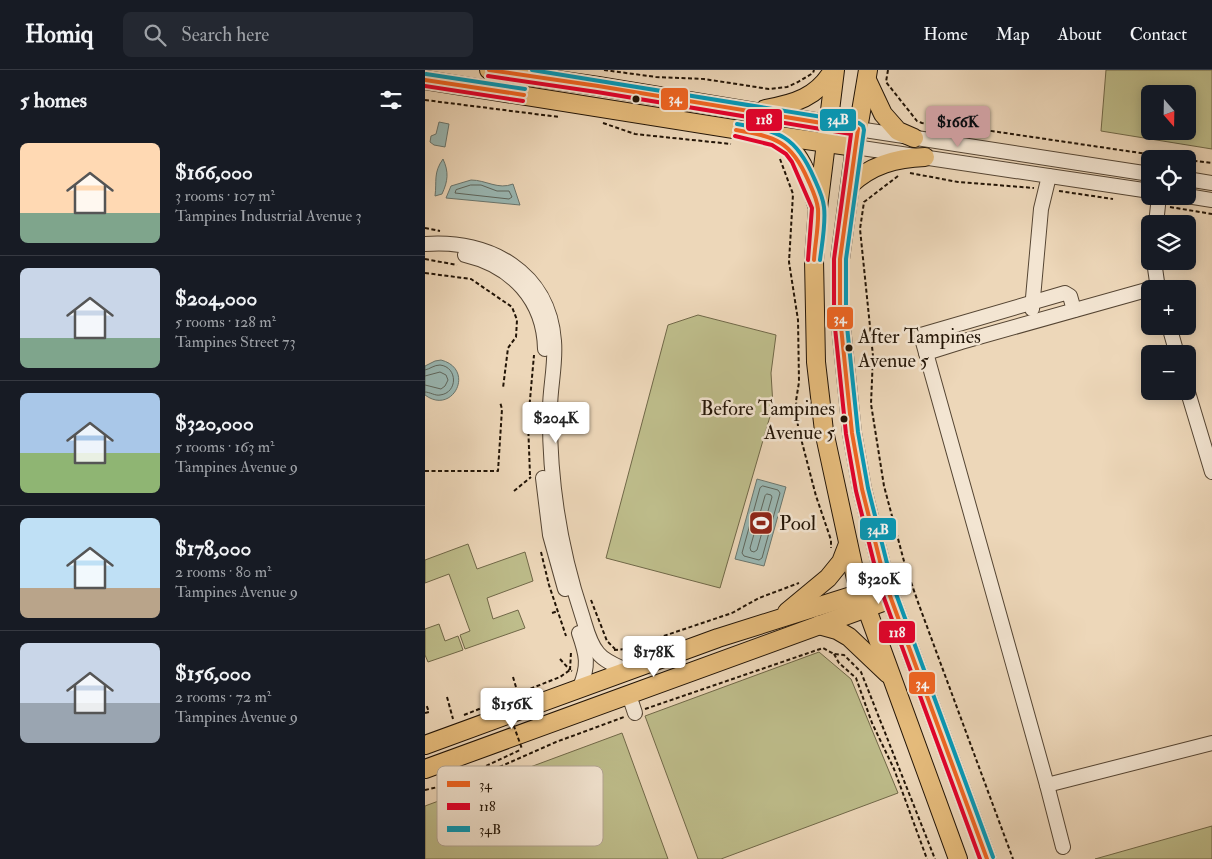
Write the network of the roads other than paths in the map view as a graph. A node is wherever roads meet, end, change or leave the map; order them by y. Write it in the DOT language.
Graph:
graph roads {
  1 [pos="489,70"];
  2 [pos="834,70"];
  3 [pos="867,75"];
  4 [pos="425,80"];
  5 [pos="749,111"];
  6 [pos="828,125"];
  7 [pos="857,129"];
  8 [pos="765,134"];
  9 [pos="914,138"];
  10 [pos="826,144"];
  11 [pos="855,147"];
  12 [pos="925,157"];
  13 [pos="1141,173"];
  14 [pos="1049,176"];
  15 [pos="1196,180"];
  16 [pos="1212,183"];
  17 [pos="850,186"];
  18 [pos="1141,190"];
  19 [pos="1196,197"];
  20 [pos="1212,200"];
  21 [pos="818,208"];
  22 [pos="425,245"];
  23 [pos="1141,292"];
  24 [pos="1032,301"];
  25 [pos="1074,310"];
  26 [pos="1031,322"];
  27 [pos="926,353"];
  28 [pos="1190,400"];
  29 [pos="1212,472"];
  30 [pos="847,544"];
  31 [pos="889,592"];
  32 [pos="864,601"];
  33 [pos="781,617"];
  34 [pos="819,626"];
  35 [pos="627,670"];
  36 [pos="891,678"];
  37 [pos="583,679"];
  38 [pos="629,695"];
  39 [pos="635,712"];
  40 [pos="1212,743"];
  41 [pos="425,745"];
  42 [pos="425,769"];
  43 [pos="1047,785"];
  44 [pos="1063,847"];
  45 [pos="958,859"];
  46 [pos="987,859"];
  1 -- 5 [label="main road"];
  2 -- 5 [label="main road"];
  2 -- 6 [label="main road"];
  3 -- 7 [label="main road"];
  3 -- 9 [label="main road"];
  4 -- 8 [label="main road"];
  5 -- 6 [label="main road"];
  6 -- 7 [label="main road"];
  6 -- 10 [label="main road"];
  7 -- 9 [label="street"];
  7 -- 11 [label="main road"];
  8 -- 10 [label="main road"];
  8 -- 21 [label="main road"];
  9 -- 13 [label="street"];
  10 -- 11 [label="main road"];
  10 -- 21 [label="main road"];
  11 -- 12 [label="street"];
  11 -- 17 [label="main road"];
  12 -- 14 [label="street"];
  12 -- 17 [label="main road"];
  14 -- 18 [label="street"];
  14 -- 24 [label="street"];
  15 -- 16 [label="street"];
  17 -- 31 [label="main road"];
  19 -- 20 [label="street"];
  21 -- 30 [label="main road"];
  22 -- 35 [label="street"];
  22 -- 37 [label="street"];
  23 -- 25 [label="street"];
  24 -- 25 [label="street"];
  24 -- 26 [label="street"];
  24 -- 27 [label="street"];
  25 -- 26 [label="street"];
  26 -- 27 [label="street"];
  27 -- 43 [label="street"];
  28 -- 29 [label="street"];
  30 -- 32 [label="main road"];
  30 -- 33 [label="main road"];
  31 -- 32 [label="main road"];
  31 -- 46 [label="main road"];
  32 -- 33 [label="main road"];
  32 -- 34 [label="main road"];
  32 -- 36 [label="main road"];
  33 -- 35 [label="main road"];
  34 -- 36 [label="main road"];
  34 -- 38 [label="main road"];
  35 -- 37 [label="main road"];
  36 -- 45 [label="main road"];
  37 -- 41 [label="main road"];
  38 -- 39 [label="street"];
  38 -- 42 [label="main road"];
  40 -- 43 [label="street"];
  43 -- 44 [label="street"];
}
